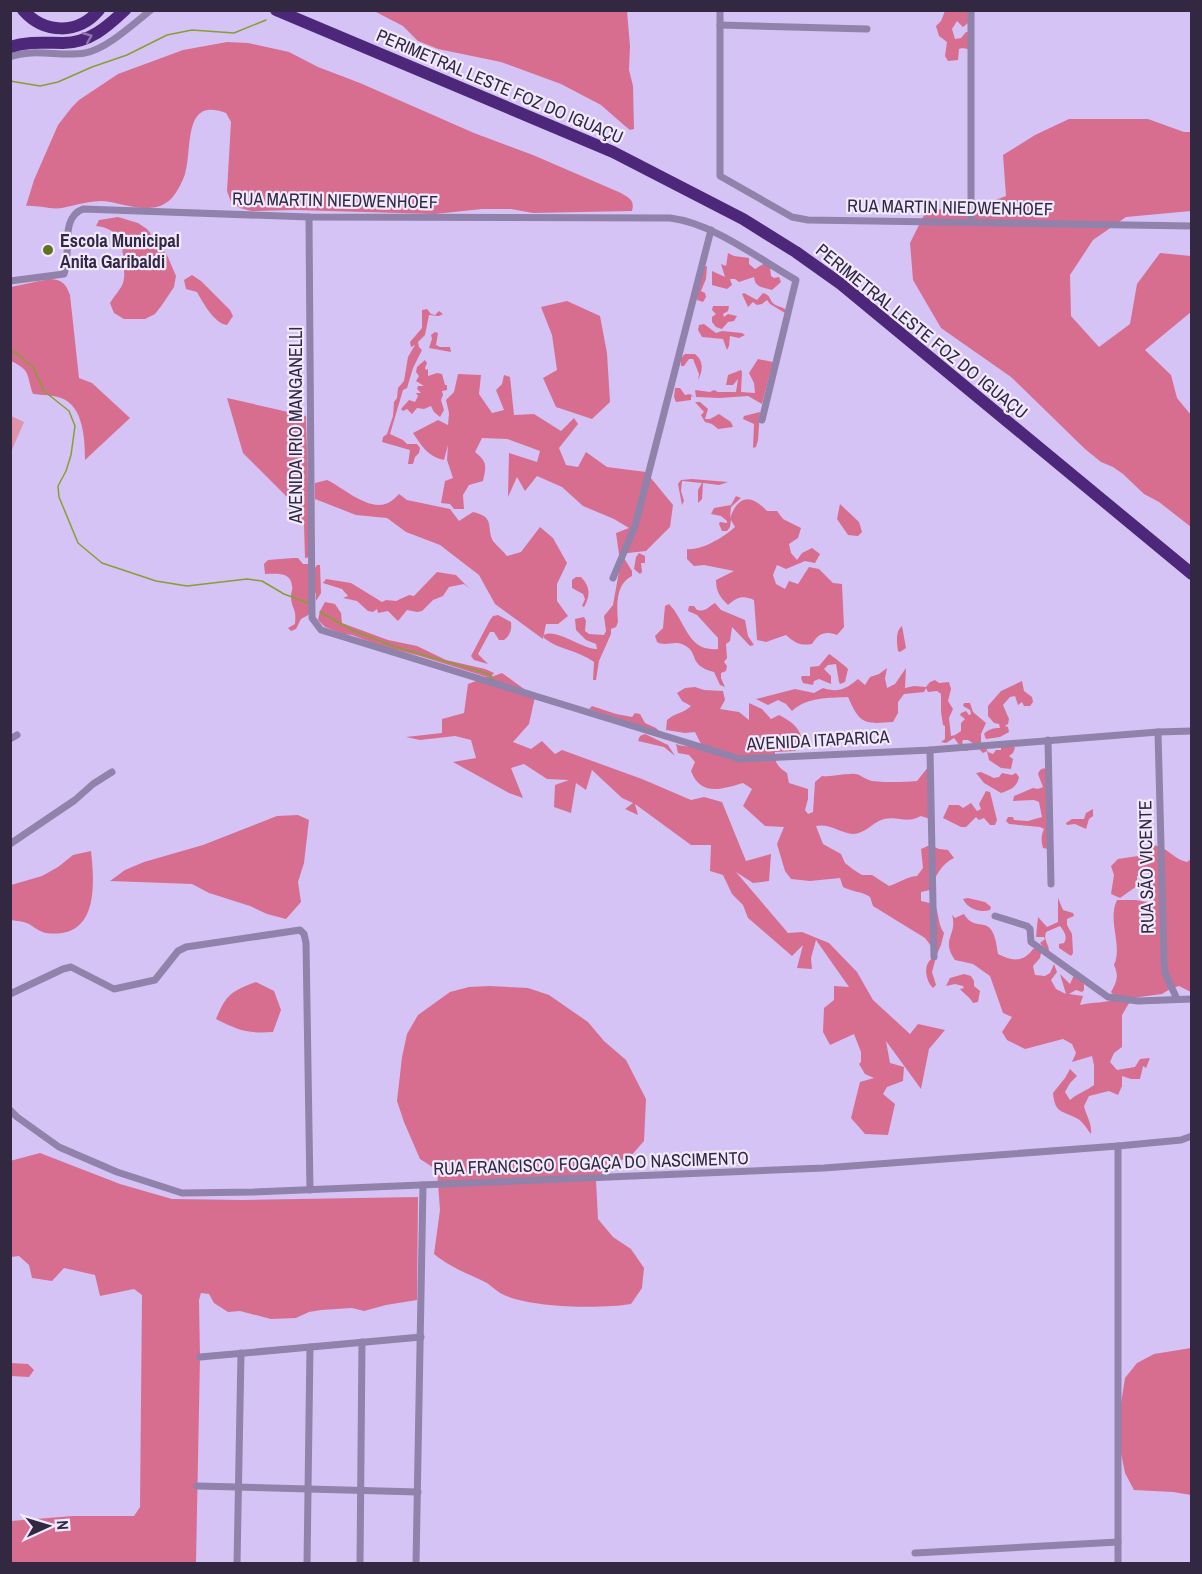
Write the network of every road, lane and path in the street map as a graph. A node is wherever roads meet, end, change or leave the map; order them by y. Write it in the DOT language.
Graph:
graph roads {
  1 [pos="23,10"];
  2 [pos="99,10"];
  3 [pos="125,10"];
  4 [pos="151,10"];
  5 [pos="276,10"];
  6 [pos="720,10"];
  7 [pos="971,10"];
  8 [pos="720,25"];
  9 [pos="867,29"];
  10 [pos="10,47"];
  11 [pos="10,57"];
  12 [pos="309,217"];
  13 [pos="971,222"];
  14 [pos="1191,226"];
  15 [pos="711,230"];
  16 [pos="10,281"];
  17 [pos="762,420"];
  18 [pos="1191,573"];
  19 [pos="613,578"];
  20 [pos="321,630"];
  21 [pos="1191,731"];
  22 [pos="1158,732"];
  23 [pos="1048,740"];
  24 [pos="930,750"];
  25 [pos="112,772"];
  26 [pos="10,844"];
  27 [pos="1051,884"];
  28 [pos="995,916"];
  29 [pos="934,957"];
  30 [pos="10,994"];
  31 [pos="1177,999"];
  32 [pos="1191,999"];
  33 [pos="10,1110"];
  34 [pos="1191,1136"];
  35 [pos="1118,1146"];
  36 [pos="423,1185"];
  37 [pos="310,1190"];
  38 [pos="421,1337"];
  39 [pos="362,1342"];
  40 [pos="310,1347"];
  41 [pos="241,1353"];
  42 [pos="200,1357"];
  43 [pos="197,1486"];
  44 [pos="239,1487"];
  45 [pos="309,1489"];
  46 [pos="361,1491"];
  47 [pos="418,1492"];
  48 [pos="1118,1542"];
  49 [pos="915,1553"];
  50 [pos="237,1563"];
  51 [pos="307,1563"];
  52 [pos="360,1563"];
  53 [pos="416,1563"];
  54 [pos="1118,1563"];
  1 -- 2 [label="highway"];
  10 -- 3 [label="highway, one-way"];
  4 -- 11 [label="street"];
  5 -- 18 [label="highway, PERIMETRAL LESTE FOZ DO IGUAÇU"];
  6 -- 8 [label="street"];
  7 -- 13 [label="street"];
  8 -- 9 [label="street"];
  8 -- 13 [label="street, RUA MARTIN NIEDWENHOEF"];
  12 -- 15 [label="street, RUA MARTIN NIEDWENHOEF"];
  12 -- 16 [label="street, RUA MARTIN NIEDWENHOEF"];
  12 -- 20 [label="street, AVENIDA IRIO MANGANELLI"];
  13 -- 14 [label="street, RUA MARTIN NIEDWENHOEF"];
  15 -- 17 [label="street, RUA MARTIN NIEDWENHOEF"];
  15 -- 19 [label="street"];
  20 -- 24 [label="street, AVENIDA ITAPARICA"];
  21 -- 22 [label="street, AVENIDA ITAPARICA"];
  22 -- 23 [label="street, AVENIDA ITAPARICA"];
  22 -- 31 [label="street, RUA SÃO VICENTE"];
  23 -- 24 [label="street, AVENIDA ITAPARICA"];
  23 -- 27 [label="street"];
  24 -- 29 [label="street"];
  25 -- 26 [label="street"];
  28 -- 31 [label="street"];
  30 -- 37 [label="street"];
  31 -- 32 [label="street"];
  33 -- 37 [label="street, RUA FRANCISCO FOGAÇA DO NASCIMENTO"];
  34 -- 35 [label="street, RUA FRANCISCO FOGAÇA DO NASCIMENTO"];
  35 -- 36 [label="street, RUA FRANCISCO FOGAÇA DO NASCIMENTO"];
  35 -- 48 [label="street"];
  36 -- 37 [label="street, RUA FRANCISCO FOGAÇA DO NASCIMENTO"];
  36 -- 38 [label="street"];
  38 -- 39 [label="street"];
  38 -- 47 [label="street"];
  39 -- 40 [label="street"];
  39 -- 46 [label="street"];
  40 -- 41 [label="street"];
  40 -- 45 [label="street"];
  41 -- 42 [label="street"];
  41 -- 44 [label="street"];
  43 -- 44 [label="street"];
  44 -- 45 [label="street"];
  44 -- 50 [label="street"];
  45 -- 46 [label="street"];
  45 -- 51 [label="street"];
  46 -- 47 [label="street"];
  46 -- 52 [label="street"];
  47 -- 53 [label="street"];
  48 -- 49 [label="street"];
  48 -- 54 [label="street"];
}
